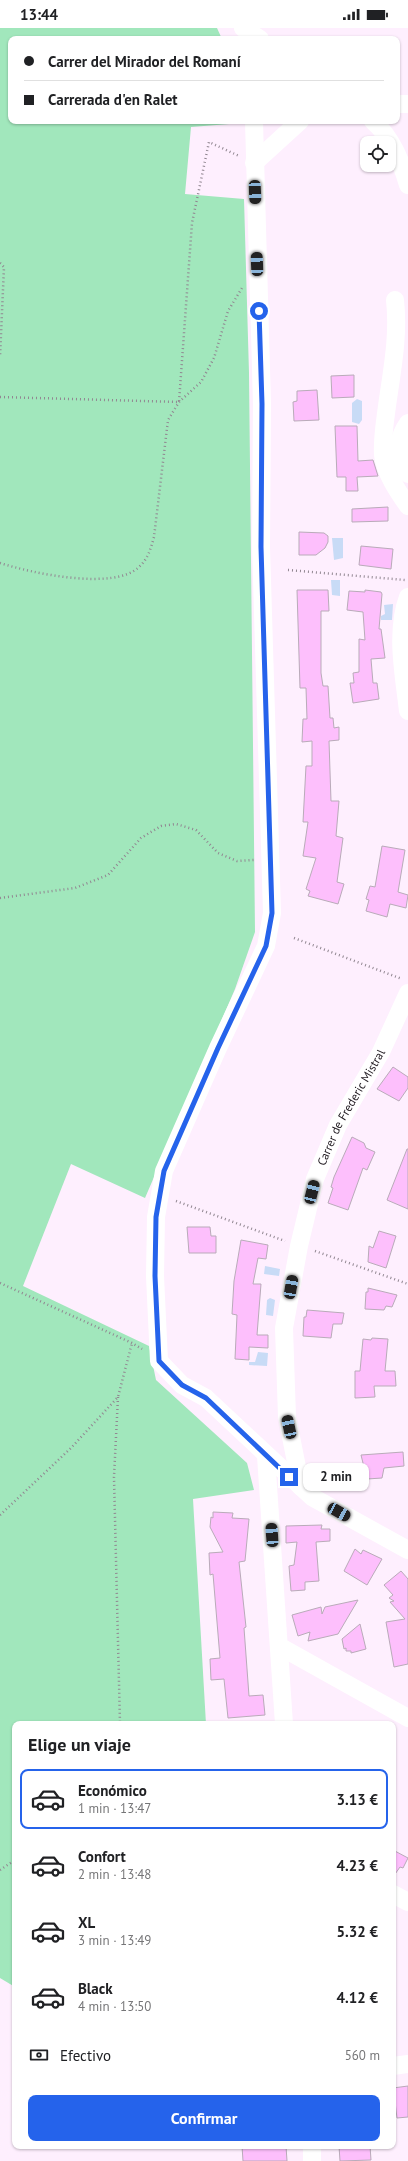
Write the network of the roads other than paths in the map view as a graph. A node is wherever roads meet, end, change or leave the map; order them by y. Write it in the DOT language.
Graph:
graph roads {
  1 [pos="254,124"];
  2 [pos="297,124"];
  3 [pos="377,124"];
  4 [pos="254,163"];
  5 [pos="408,185"];
  6 [pos="395,300"];
  7 [pos="408,423"];
  8 [pos="408,474"];
  9 [pos="408,506"];
  10 [pos="407,589"];
  11 [pos="408,711"];
  12 [pos="408,987"];
  13 [pos="266,1456"];
  14 [pos="301,1487"];
  15 [pos="408,1550"];
  16 [pos="279,1646"];
  17 [pos="408,1718"];
  18 [pos="284,1721"];
  19 [pos="396,1896"];
  20 [pos="408,1902"];
  21 [pos="408,2064"];
  22 [pos="396,2066"];
  23 [pos="312,2149"];
  24 [pos="312,2161"];
  1 -- 4 [label="street"];
  2 -- 4 [label="street"];
  3 -- 5 [label="street"];
  4 -- 13 [label="street"];
  6 -- 9 [label="street"];
  7 -- 8 [label="street"];
  10 -- 11 [label="street"];
  12 -- 14 [label="street, Carrer de Frederic Mistral"];
  13 -- 14 [label="street"];
  13 -- 16 [label="street"];
  14 -- 15 [label="street"];
  16 -- 17 [label="street"];
  16 -- 18 [label="street"];
  19 -- 20 [label="street"];
  21 -- 22 [label="street"];
  23 -- 24 [label="street"];
}
